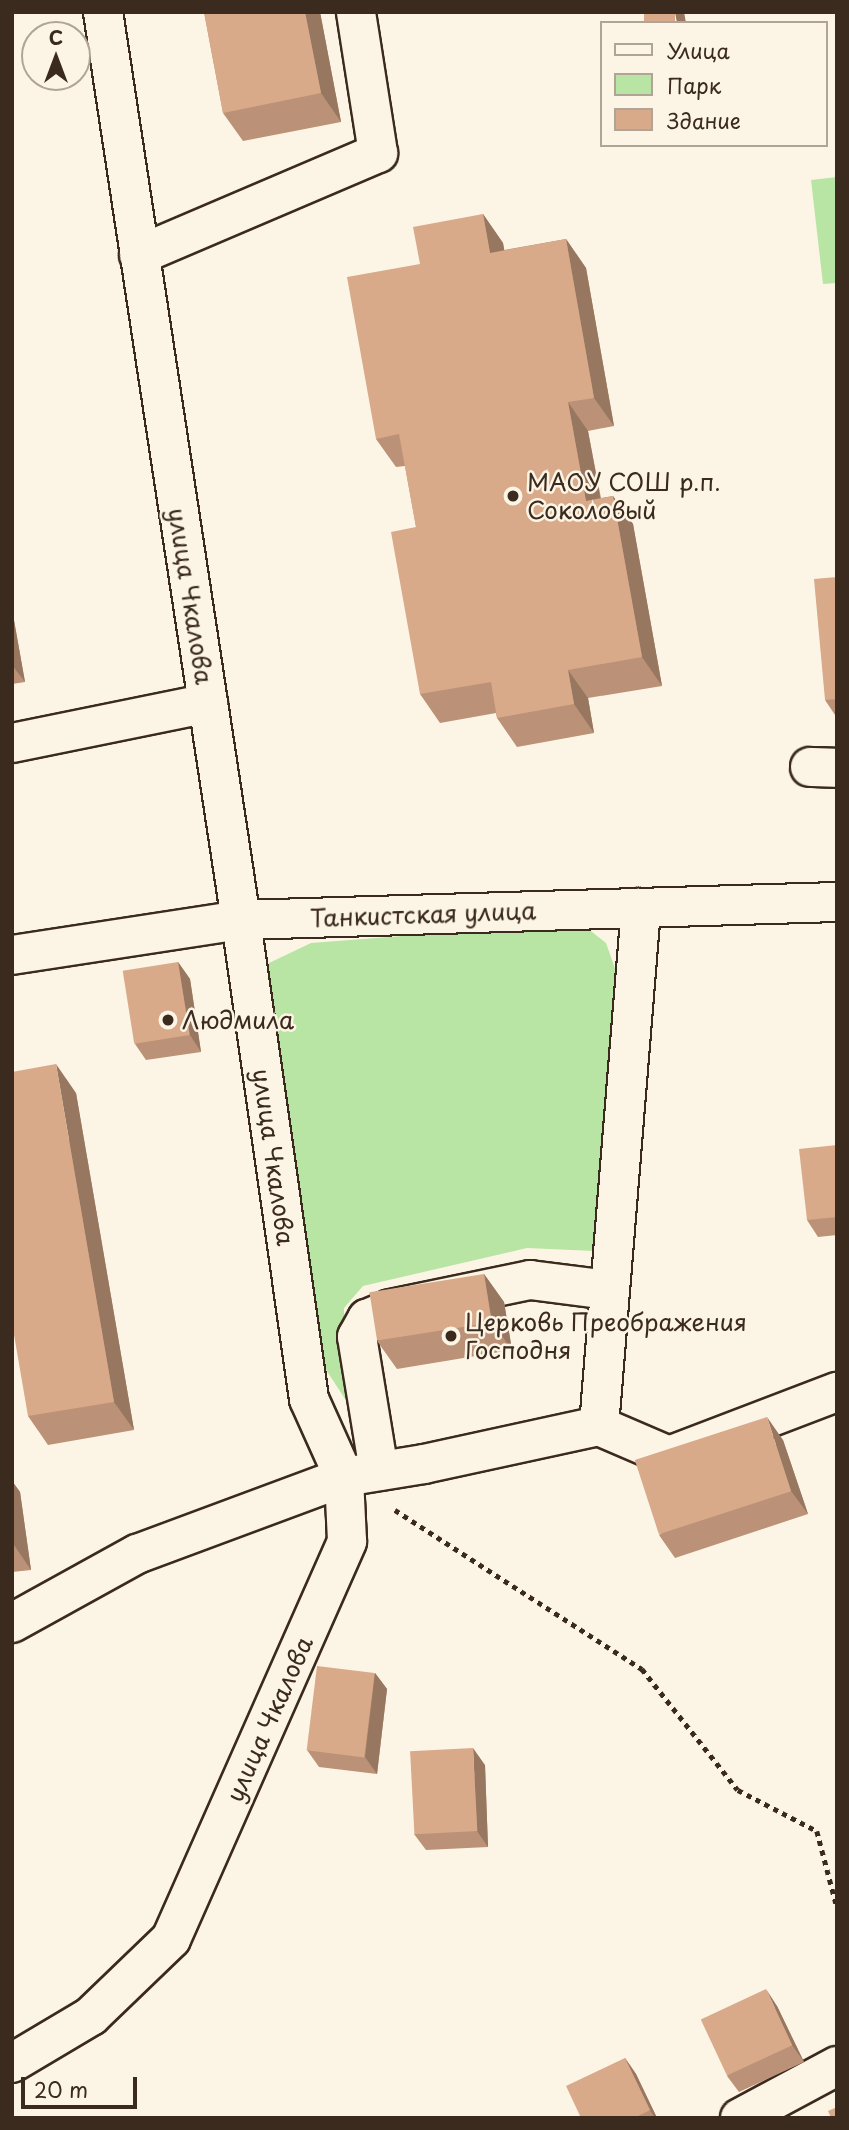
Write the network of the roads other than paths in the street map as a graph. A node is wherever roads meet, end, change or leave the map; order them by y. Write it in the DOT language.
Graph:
graph roads {
  1 [pos="103,12"];
  2 [pos="356,12"];
  3 [pos="139,255"];
  4 [pos="208,704"];
  5 [pos="12,743"];
  6 [pos="837,902"];
  7 [pos="641,908"];
  8 [pos="241,920"];
  9 [pos="12,955"];
  10 [pos="609,1290"];
  11 [pos="837,1392"];
  12 [pos="599,1426"];
  13 [pos="362,1474"];
  14 [pos="12,1623"];
  15 [pos="12,2063"];
  16 [pos="837,2067"];
  17 [pos="740,2118"];
  1 -- 3 [label="street, улица Чкалова"];
  2 -- 3 [label="street"];
  3 -- 4 [label="street, улица Чкалова"];
  4 -- 5 [label="street"];
  4 -- 8 [label="street, улица Чкалова"];
  6 -- 7 [label="street, Танкистская улица"];
  7 -- 8 [label="street, Танкистская улица"];
  7 -- 10 [label="street"];
  8 -- 9 [label="street, Танкистская улица"];
  8 -- 13 [label="street, улица Чкалова"];
  10 -- 12 [label="street"];
  10 -- 13 [label="street"];
  11 -- 12 [label="street"];
  12 -- 13 [label="street"];
  13 -- 14 [label="street"];
  13 -- 15 [label="street, улица Чкалова"];
  16 -- 17 [label="street"];
}
